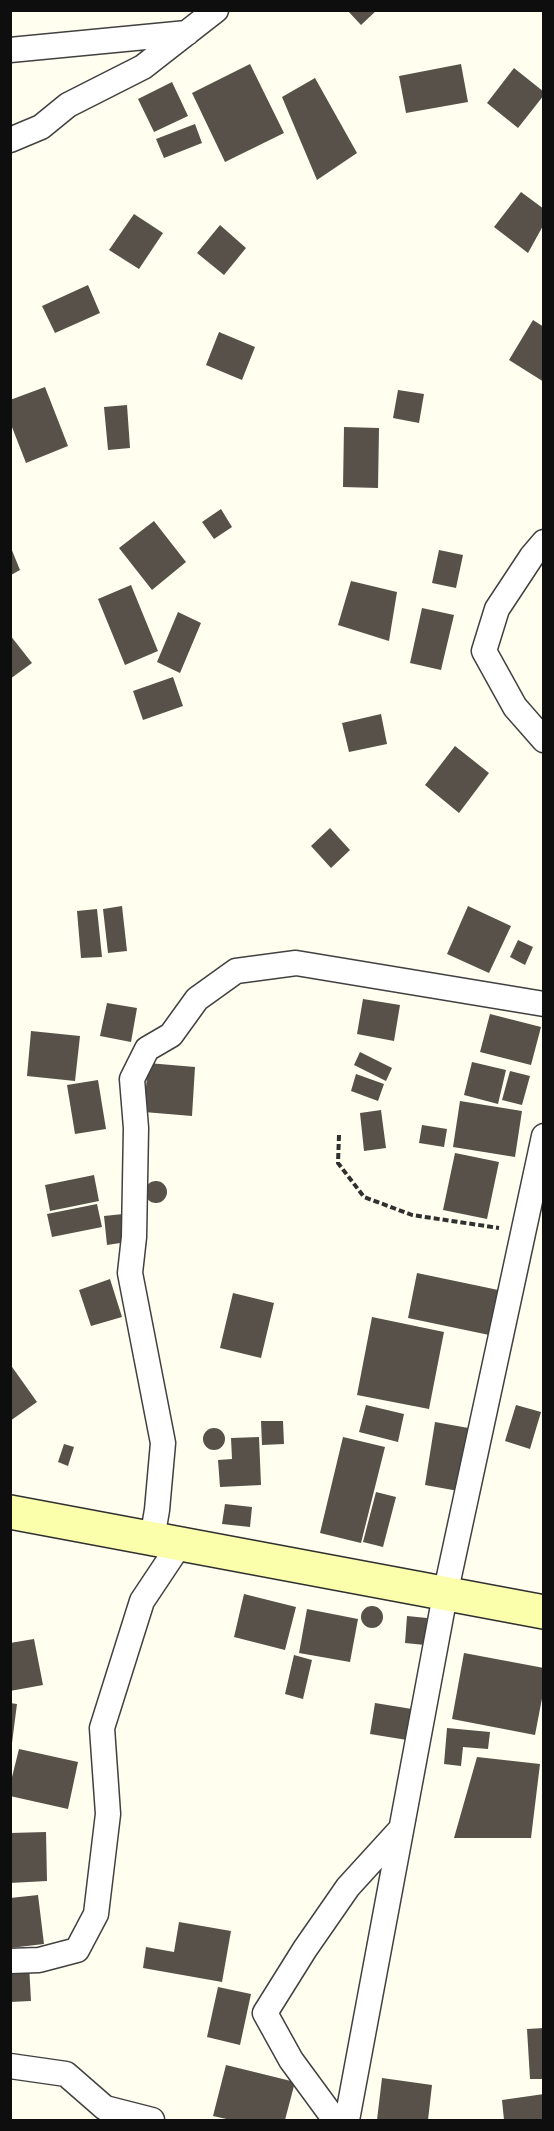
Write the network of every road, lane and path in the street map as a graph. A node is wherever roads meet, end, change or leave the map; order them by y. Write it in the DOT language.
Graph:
graph roads {
  1 [pos="216,10"];
  2 [pos="187,33"];
  3 [pos="10,50"];
  4 [pos="10,119"];
  5 [pos="41,127"];
  6 [pos="10,140"];
  7 [pos="543,543"];
  8 [pos="543,740"];
  9 [pos="543,1005"];
  10 [pos="339,1135"];
  11 [pos="543,1136"];
  12 [pos="522,1231"];
  13 [pos="14,1518"];
  14 [pos="166,1542"];
  15 [pos="445,1595"];
  16 [pos="543,1612"];
  17 [pos="401,1828"];
  18 [pos="10,1961"];
  19 [pos="10,2066"];
  20 [pos="126,2118"];
  21 [pos="152,2121"];
  22 [pos="335,2121"];
  23 [pos="347,2121"];
  1 -- 2 [label="street"];
  2 -- 3 [label="street"];
  2 -- 5 [label="street"];
  4 -- 5 [label="street"];
  5 -- 6 [label="street"];
  7 -- 8 [label="street"];
  9 -- 14 [label="street"];
  10 -- 12 [label="path"];
  11 -- 12 [label="street"];
  12 -- 15 [label="street"];
  13 -- 14 [label="street"];
  14 -- 15 [label="street"];
  14 -- 18 [label="street"];
  15 -- 16 [label="street"];
  15 -- 17 [label="street"];
  17 -- 22 [label="street"];
  17 -- 23 [label="street"];
  19 -- 20 [label="street"];
  20 -- 21 [label="street"];
}
